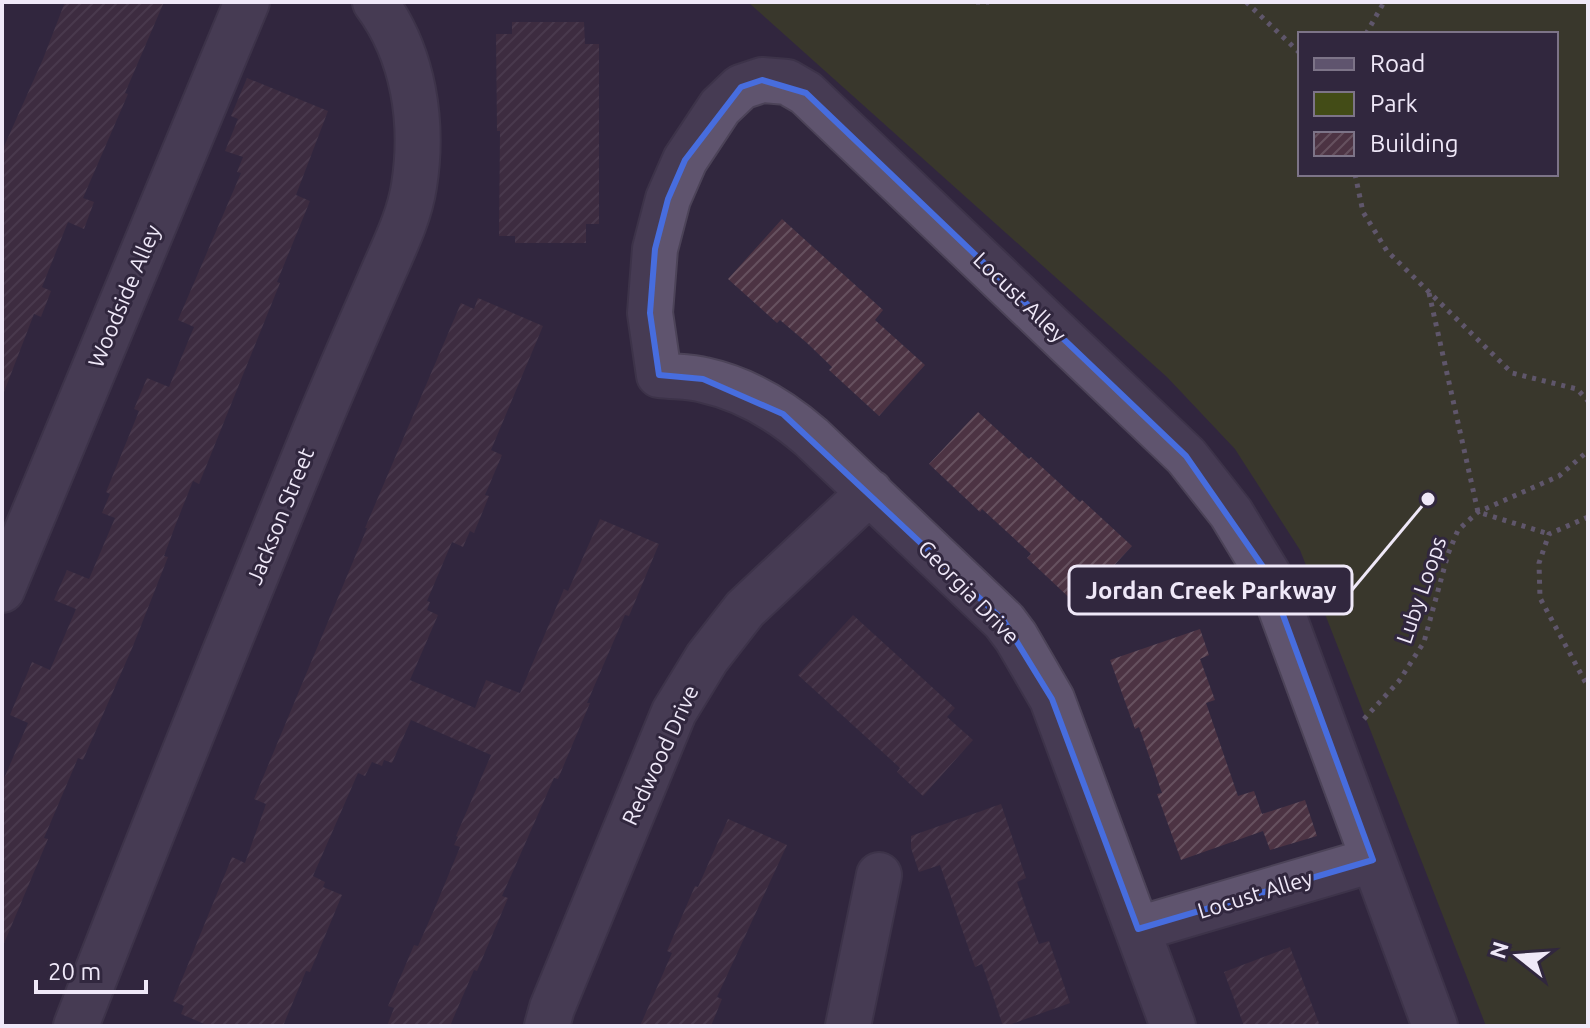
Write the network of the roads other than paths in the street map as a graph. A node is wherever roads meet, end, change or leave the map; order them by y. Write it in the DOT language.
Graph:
graph roads {
  1 [pos="247,2"];
  2 [pos="375,2"];
  3 [pos="659,375"];
  4 [pos="870,492"];
  5 [pos="2,590"];
  6 [pos="1373,860"];
  7 [pos="879,875"];
  8 [pos="1138,929"];
  9 [pos="76,1026"];
  10 [pos="547,1026"];
  11 [pos="848,1026"];
  12 [pos="1173,1026"];
  13 [pos="1435,1026"];
  1 -- 5 [label="street, Woodside Alley"];
  2 -- 9 [label="street, Jackson Street"];
  3 -- 4 [label="street, Georgia Drive"];
  3 -- 6 [label="street, Locust Alley"];
  4 -- 8 [label="street, Georgia Drive"];
  4 -- 10 [label="street, Redwood Drive"];
  6 -- 8 [label="street, Locust Alley"];
  6 -- 13 [label="street, Locust Alley"];
  7 -- 11 [label="street"];
  8 -- 12 [label="street, Georgia Drive"];
}
